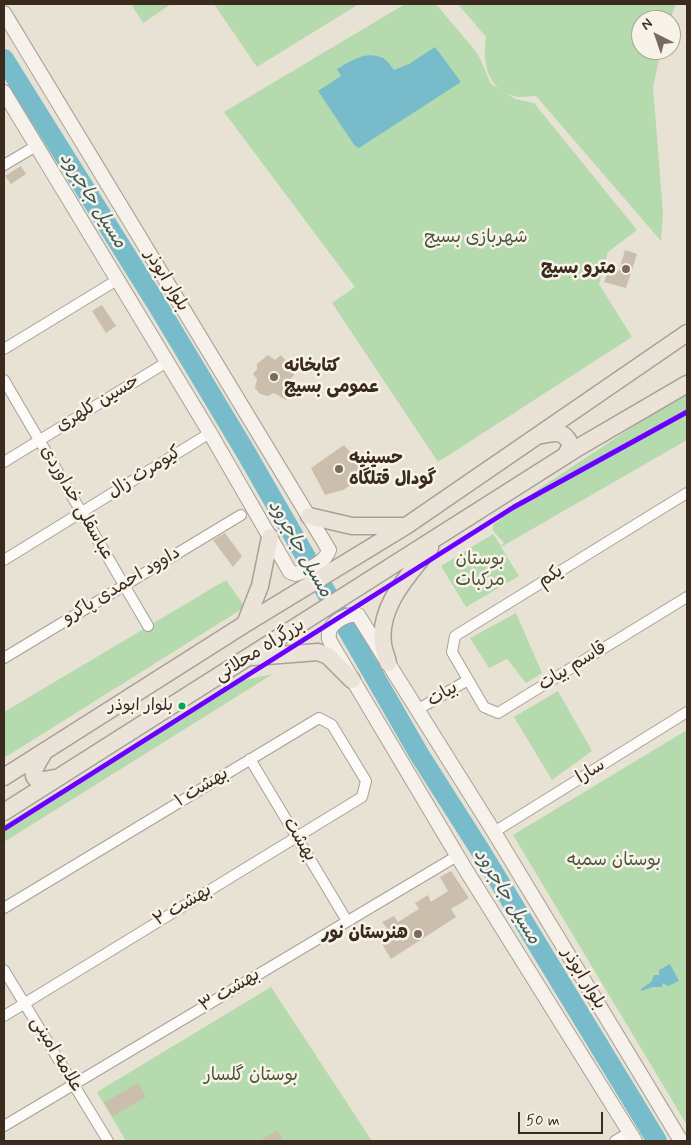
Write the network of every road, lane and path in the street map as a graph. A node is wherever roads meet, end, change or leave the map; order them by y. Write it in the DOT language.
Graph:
graph roads {
  1 [pos="4,13"];
  2 [pos="4,92"];
  3 [pos="36,146"];
  4 [pos="4,166"];
  5 [pos="117,280"];
  6 [pos="687,333"];
  7 [pos="4,349"];
  8 [pos="167,362"];
  9 [pos="4,380"];
  10 [pos="687,384"];
  11 [pos="210,433"];
  12 [pos="539,435"];
  13 [pos="39,440"];
  14 [pos="565,456"];
  15 [pos="4,462"];
  16 [pos="687,493"];
  17 [pos="81,513"];
  18 [pos="241,515"];
  19 [pos="309,516"];
  20 [pos="406,526"];
  21 [pos="439,537"];
  22 [pos="270,538"];
  23 [pos="4,560"];
  24 [pos="323,568"];
  25 [pos="308,577"];
  26 [pos="124,586"];
  27 [pos="687,597"];
  28 [pos="245,624"];
  29 [pos="148,626"];
  30 [pos="4,658"];
  31 [pos="249,658"];
  32 [pos="388,664"];
  33 [pos="352,680"];
  34 [pos="468,680"];
  35 [pos="418,710"];
  36 [pos="687,712"];
  37 [pos="44,752"];
  38 [pos="250,759"];
  39 [pos="4,777"];
  40 [pos="58,778"];
  41 [pos="362,797"];
  42 [pos="4,812"];
  43 [pos="494,832"];
  44 [pos="297,837"];
  45 [pos="457,856"];
  46 [pos="4,908"];
  47 [pos="348,921"];
  48 [pos="4,970"];
  49 [pos="24,1003"];
  50 [pos="4,1016"];
  51 [pos="73,1084"];
  52 [pos="4,1126"];
  53 [pos="633,1137"];
  54 [pos="108,1141"];
  55 [pos="615,1141"];
  56 [pos="681,1141"];
  1 -- 19 [label="main road, بلوار ابوذر"];
  2 -- 3 [label="main road"];
  3 -- 4 [label="street"];
  3 -- 5 [label="main road"];
  5 -- 7 [label="street"];
  5 -- 8 [label="main road"];
  6 -- 12 [label="highway, بزرگراه محلاتی"];
  8 -- 11 [label="main road"];
  8 -- 13 [label="street, حسین کلهری"];
  9 -- 13 [label="street, عباسقلی خداوردی"];
  10 -- 14 [label="highway, بزرگراه محلاتی"];
  11 -- 17 [label="street, کیومرث زال"];
  11 -- 22 [label="main road"];
  12 -- 14 [label="highway"];
  12 -- 20 [label="highway, بزرگراه محلاتی"];
  13 -- 15 [label="street, حسین کلهری"];
  13 -- 17 [label="street, عباسقلی خداوردی"];
  14 -- 21 [label="highway, بزرگراه محلاتی"];
  16 -- 34 [label="street, یکم"];
  17 -- 23 [label="street, کیومرث زال"];
  17 -- 26 [label="street, عباسقلی خداوردی"];
  18 -- 26 [label="street, داوود احمدی پاکرو"];
  19 -- 20 [label="highway"];
  19 -- 24 [label="main road, بلوار ابوذر"];
  20 -- 24 [label="highway, بزرگراه محلاتی"];
  21 -- 31 [label="highway, بزرگراه محلاتی"];
  21 -- 32 [label="highway"];
  22 -- 25 [label="main road"];
  22 -- 28 [label="highway"];
  24 -- 25 [label="highway, بزرگراه محلاتی"];
  25 -- 28 [label="highway, بزرگراه محلاتی"];
  26 -- 29 [label="street, عباسقلی خداوردی"];
  26 -- 30 [label="street, داوود احمدی پاکرو"];
  27 -- 34 [label="street, قاسم بیات"];
  28 -- 37 [label="highway, بزرگراه محلاتی"];
  31 -- 33 [label="highway"];
  31 -- 40 [label="highway, بزرگراه محلاتی"];
  32 -- 33 [label="main road, بلوار ابوذر"];
  32 -- 35 [label="main road, بلوار ابوذر"];
  33 -- 45 [label="main road, بلوار ابوذر"];
  34 -- 35 [label="street, بیات"];
  35 -- 43 [label="main road, بلوار ابوذر"];
  36 -- 43 [label="street, سارا"];
  37 -- 39 [label="highway, بزرگراه محلاتی"];
  37 -- 40 [label="highway"];
  38 -- 41 [label="street, بهشت ۱"];
  38 -- 44 [label="street, بهشت"];
  38 -- 46 [label="street, بهشت ۱"];
  40 -- 42 [label="highway, بزرگراه محلاتی"];
  41 -- 44 [label="street, بهشت ۲"];
  43 -- 56 [label="main road, بلوار ابوذر"];
  44 -- 47 [label="street, بهشت"];
  44 -- 49 [label="street, بهشت ۲"];
  45 -- 47 [label="street, بهشت ۳"];
  45 -- 53 [label="main road, بلوار ابوذر"];
  47 -- 51 [label="street, بهشت ۳"];
  48 -- 49 [label="street, علامه امینی"];
  49 -- 50 [label="street, بهشت ۲"];
  49 -- 51 [label="street, علامه امینی"];
  51 -- 52 [label="street, بهشت ۳"];
  51 -- 54 [label="street, علامه امینی"];
  53 -- 55 [label="street"];
}
